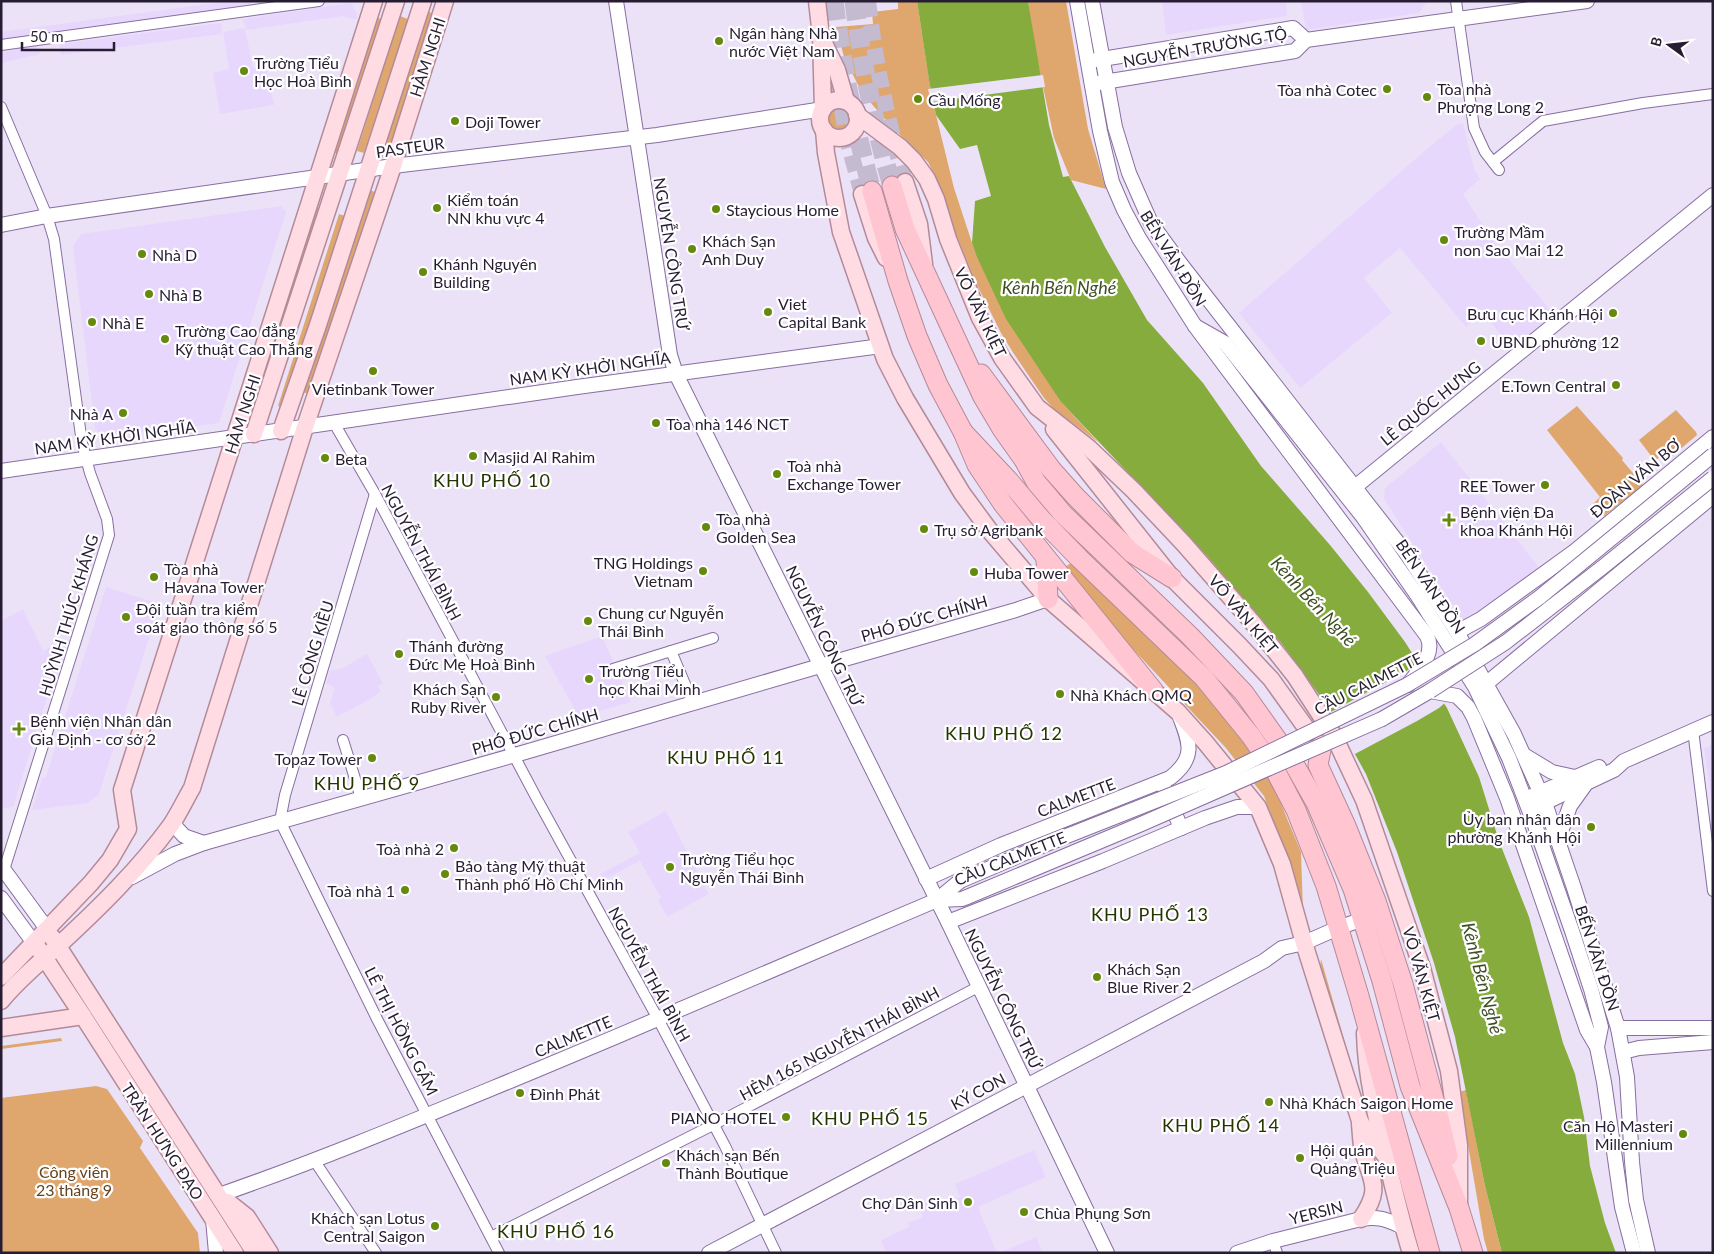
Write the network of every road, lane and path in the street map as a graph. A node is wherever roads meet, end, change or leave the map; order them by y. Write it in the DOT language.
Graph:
graph roads {
  1 [pos="319,1"];
  2 [pos="374,1"];
  3 [pos="396,1"];
  4 [pos="423,1"];
  5 [pos="445,1"];
  6 [pos="616,1"];
  7 [pos="817,1"];
  8 [pos="1077,1"];
  9 [pos="1092,1"];
  10 [pos="1456,1"];
  11 [pos="1587,1"];
  12 [pos="1460,19"];
  13 [pos="821,36"];
  14 [pos="1306,40"];
  15 [pos="1,44"];
  16 [pos="1103,59"];
  17 [pos="1088,62"];
  18 [pos="1106,81"];
  19 [pos="1092,84"];
  20 [pos="1713,94"];
  21 [pos="846,102"];
  22 [pos="1,107"];
  23 [pos="823,109"];
  24 [pos="857,115"];
  25 [pos="824,130"];
  26 [pos="636,138"];
  27 [pos="393,166"];
  28 [pos="367,171"];
  29 [pos="340,174"];
  30 [pos="317,178"];
  31 [pos="898,184"];
  32 [pos="867,193"];
  33 [pos="1713,195"];
  34 [pos="46,216"];
  35 [pos="1,225"];
  36 [pos="1195,326"];
  37 [pos="881,346"];
  38 [pos="960,347"];
  39 [pos="275,372"];
  40 [pos="676,374"];
  41 [pos="1037,407"];
  42 [pos="334,423"];
  43 [pos="305,427"];
  44 [pos="280,431"];
  45 [pos="963,432"];
  46 [pos="254,434"];
  47 [pos="235,437"];
  48 [pos="1713,437"];
  49 [pos="1713,455"];
  50 [pos="85,458"];
  51 [pos="1,472"];
  52 [pos="1713,478"];
  53 [pos="1355,487"];
  54 [pos="375,494"];
  55 [pos="1713,496"];
  56 [pos="1046,560"];
  57 [pos="1172,578"];
  58 [pos="1048,599"];
  59 [pos="1458,632"];
  60 [pos="713,638"];
  61 [pos="671,651"];
  62 [pos="820,666"];
  63 [pos="613,669"];
  64 [pos="1487,683"];
  65 [pos="1407,685"];
  66 [pos="1154,690"];
  67 [pos="1430,691"];
  68 [pos="693,703"];
  69 [pos="1178,712"];
  70 [pos="1713,722"];
  71 [pos="1693,730"];
  72 [pos="1316,738"];
  73 [pos="343,740"];
  74 [pos="1524,755"];
  75 [pos="514,756"];
  76 [pos="1581,780"];
  77 [pos="1162,782"];
  78 [pos="362,798"];
  79 [pos="1543,798"];
  80 [pos="1528,805"];
  81 [pos="1258,807"];
  82 [pos="280,821"];
  83 [pos="172,823"];
  84 [pos="1181,828"];
  85 [pos="1558,840"];
  86 [pos="204,843"];
  87 [pos="2,868"];
  88 [pos="926,879"];
  89 [pos="1712,879"];
  90 [pos="123,882"];
  91 [pos="1713,891"];
  92 [pos="1,898"];
  93 [pos="936,900"];
  94 [pos="1363,919"];
  95 [pos="948,922"];
  96 [pos="1338,928"];
  97 [pos="47,929"];
  98 [pos="34,943"];
  99 [pos="1304,943"];
  100 [pos="58,946"];
  101 [pos="45,957"];
  102 [pos="1,977"];
  103 [pos="978,987"];
  104 [pos="1,1001"];
  105 [pos="1365,1017"];
  106 [pos="658,1019"];
  107 [pos="87,1022"];
  108 [pos="1,1028"];
  109 [pos="1618,1028"];
  110 [pos="1713,1028"];
  111 [pos="1643,1029"];
  112 [pos="1713,1042"];
  113 [pos="1596,1047"];
  114 [pos="1644,1047"];
  115 [pos="1623,1052"];
  116 [pos="1027,1086"];
  117 [pos="427,1115"];
  118 [pos="1360,1122"];
  119 [pos="714,1125"];
  120 [pos="1385,1154"];
  121 [pos="314,1160"];
  122 [pos="218,1195"];
  123 [pos="1459,1208"];
  124 [pos="1361,1218"];
  125 [pos="213,1219"];
  126 [pos="763,1225"];
  127 [pos="1403,1227"];
  128 [pos="491,1238"];
  129 [pos="1275,1247"];
  130 [pos="216,1253"];
  131 [pos="235,1253"];
  132 [pos="256,1253"];
  133 [pos="270,1253"];
  134 [pos="376,1253"];
  135 [pos="499,1253"];
  136 [pos="709,1253"];
  137 [pos="776,1253"];
  138 [pos="1107,1253"];
  139 [pos="1237,1253"];
  140 [pos="1411,1253"];
  141 [pos="1430,1253"];
  142 [pos="1473,1253"];
  143 [pos="1634,1253"];
  144 [pos="1648,1253"];
  1 -- 15 [label="street"];
  2 -- 30 [label="main road, HÀM NGHI"];
  3 -- 29 [label="main road, HÀM NGHI"];
  4 -- 28 [label="main road, HÀM NGHI"];
  5 -- 27 [label="main road, HÀM NGHI"];
  6 -- 26 [label="main road, NGUYỄN CÔNG TRỨ"];
  7 -- 13 [label="main road"];
  8 -- 17 [label="main road, BẾN VÂN ĐỒN"];
  9 -- 16 [label="main road, BẾN VÂN ĐỒN"];
  10 -- 12 [label="street"];
  11 -- 12 [label="main road, NGUYỄN TRƯỜNG TỘ"];
  12 -- 14 [label="main road, NGUYỄN TRƯỜNG TỘ"];
  12 -- 20 [label="street"];
  13 -- 21 [label="main road"];
  13 -- 23 [label="main road"];
  14 -- 16 [label="main road, NGUYỄN TRƯỜNG TỘ"];
  14 -- 18 [label="main road, NGUYỄN TRƯỜNG TỘ"];
  16 -- 17 [label="main road"];
  16 -- 18 [label="main road, BẾN VÂN ĐỒN"];
  17 -- 19 [label="main road, BẾN VÂN ĐỒN"];
  18 -- 19 [label="main road, NGUYỄN TRƯỜNG TỘ"];
  18 -- 53 [label="main road, BẾN VÂN ĐỒN"];
  19 -- 36 [label="main road, BẾN VÂN ĐỒN"];
  21 -- 23 [label="main road"];
  21 -- 24 [label="main road"];
  22 -- 34 [label="street, HUỲNH THÚC KHÁNG"];
  23 -- 25 [label="main road"];
  23 -- 26 [label="main road, PASTEUR"];
  24 -- 25 [label="main road"];
  24 -- 41 [label="main road, VÕ VĂN KIỆT"];
  25 -- 37 [label="main road"];
  26 -- 27 [label="main road, PASTEUR"];
  26 -- 40 [label="main road, NGUYỄN CÔNG TRỨ"];
  27 -- 28 [label="main road, PASTEUR"];
  27 -- 43 [label="main road, HÀM NGHI"];
  28 -- 29 [label="main road, PASTEUR"];
  28 -- 44 [label="main road, HÀM NGHI"];
  29 -- 30 [label="main road, PASTEUR"];
  29 -- 39 [label="main road, HÀM NGHI"];
  30 -- 34 [label="main road, PASTEUR"];
  30 -- 47 [label="main road, HÀM NGHI"];
  31 -- 38 [label="highway"];
  32 -- 45 [label="highway"];
  33 -- 53 [label="main road, LÊ QUỐC HƯNG"];
  34 -- 35 [label="main road, PASTEUR"];
  34 -- 50 [label="street, HUỲNH THÚC KHÁNG"];
  36 -- 65 [label="main road"];
  36 -- 80 [label="main road, BẾN VÂN ĐỒN"];
  37 -- 40 [label="main road, NAM KỲ KHỞI NGHĨA"];
  37 -- 58 [label="main road"];
  38 -- 57 [label="highway"];
  38 -- 94 [label="highway, VÕ VĂN KIỆT"];
  39 -- 46 [label="main road, HÀM NGHI"];
  39 -- 47 [label="main road"];
  40 -- 42 [label="main road, NAM KỲ KHỞI NGHĨA"];
  40 -- 62 [label="main road, NGUYỄN CÔNG TRỨ"];
  41 -- 57 [label="main road"];
  41 -- 123 [label="main road, VÕ VĂN KIỆT"];
  42 -- 43 [label="main road, NAM KỲ KHỞI NGHĨA"];
  42 -- 54 [label="street, NGUYỄN THÁI BÌNH"];
  43 -- 44 [label="main road, NAM KỲ KHỞI NGHĨA"];
  43 -- 83 [label="main road, HÀM NGHI"];
  44 -- 46 [label="main road, NAM KỲ KHỞI NGHĨA"];
  45 -- 56 [label="highway"];
  45 -- 96 [label="highway"];
  46 -- 47 [label="main road, NAM KỲ KHỞI NGHĨA"];
  47 -- 50 [label="main road, NAM KỲ KHỞI NGHĨA"];
  47 -- 97 [label="main road, HÀM NGHI"];
  48 -- 59 [label="main road, ĐOÀN VĂN BƠ"];
  49 -- 65 [label="main road, CẦU CALMETTE, bridge"];
  50 -- 51 [label="main road, NAM KỲ KHỞI NGHĨA"];
  50 -- 87 [label="street, HUỲNH THÚC KHÁNG"];
  52 -- 67 [label="main road, CẦU CALMETTE, bridge"];
  53 -- 59 [label="main road, BẾN VÂN ĐỒN"];
  54 -- 75 [label="street, NGUYỄN THÁI BÌNH"];
  54 -- 82 [label="street, LÊ CÔNG KIỀU"];
  55 -- 64 [label="main road"];
  56 -- 58 [label="highway"];
  56 -- 66 [label="highway"];
  57 -- 72 [label="main road"];
  58 -- 62 [label="main road, PHÓ ĐỨC CHÍNH"];
  58 -- 66 [label="main road"];
  59 -- 64 [label="main road, BẾN VÂN ĐỒN"];
  60 -- 61 [label="street"];
  61 -- 63 [label="street"];
  61 -- 68 [label="street"];
  62 -- 68 [label="main road, PHÓ ĐỨC CHÍNH"];
  62 -- 88 [label="main road, NGUYỄN CÔNG TRỨ"];
  64 -- 74 [label="main road, BẾN VÂN ĐỒN"];
  65 -- 72 [label="main road, CẦU CALMETTE, bridge"];
  66 -- 69 [label="main road"];
  67 -- 72 [label="main road, CẦU CALMETTE, bridge"];
  67 -- 113 [label="main road"];
  68 -- 75 [label="main road, PHÓ ĐỨC CHÍNH"];
  69 -- 77 [label="main road, CALMETTE"];
  69 -- 81 [label="main road"];
  70 -- 71 [label="main road"];
  71 -- 76 [label="main road"];
  71 -- 89 [label="street"];
  72 -- 93 [label="main road, CẦU CALMETTE, bridge"];
  72 -- 93 [label="main road, CẦU CALMETTE, bridge"];
  72 -- 123 [label="highway"];
  73 -- 78 [label="street"];
  74 -- 76 [label="main road"];
  74 -- 79 [label="main road, BẾN VÂN ĐỒN"];
  75 -- 78 [label="main road, PHÓ ĐỨC CHÍNH"];
  75 -- 106 [label="street, NGUYỄN THÁI BÌNH"];
  76 -- 79 [label="main road"];
  76 -- 85 [label="main road"];
  77 -- 84 [label="main road"];
  77 -- 88 [label="main road, CALMETTE"];
  78 -- 82 [label="main road, PHÓ ĐỨC CHÍNH"];
  79 -- 80 [label="main road"];
  79 -- 85 [label="main road, BẾN VÂN ĐỒN"];
  80 -- 113 [label="main road, BẾN VÂN ĐỒN"];
  81 -- 84 [label="main road"];
  81 -- 99 [label="main road"];
  82 -- 86 [label="main road, PHÓ ĐỨC CHÍNH"];
  82 -- 117 [label="street, LÊ THỊ HỒNG GẤM"];
  83 -- 86 [label="main road"];
  83 -- 90 [label="main road, HÀM NGHI"];
  84 -- 95 [label="main road"];
  85 -- 109 [label="main road, BẾN VÂN ĐỒN"];
  86 -- 90 [label="main road, PHÓ ĐỨC CHÍNH"];
  87 -- 97 [label="main road"];
  88 -- 93 [label="main road, NGUYỄN CÔNG TRỨ"];
  89 -- 91 [label="street"];
  90 -- 100 [label="main road, HÀM NGHI"];
  92 -- 98 [label="main road"];
  93 -- 95 [label="main road, NGUYỄN CÔNG TRỨ"];
  93 -- 106 [label="main road, CALMETTE"];
  94 -- 96 [label="main road, KÝ CON"];
  94 -- 123 [label="highway, VÕ VĂN KIỆT"];
  95 -- 103 [label="main road, NGUYỄN CÔNG TRỨ"];
  96 -- 99 [label="main road, KÝ CON"];
  96 -- 105 [label="highway"];
  97 -- 98 [label="main road"];
  97 -- 100 [label="main road, TRẦN HƯNG ĐẠO"];
  98 -- 101 [label="main road, TRẦN HƯNG ĐẠO"];
  98 -- 102 [label="main road"];
  99 -- 116 [label="main road, KÝ CON"];
  99 -- 118 [label="main road"];
  100 -- 101 [label="main road, HÀM NGHI"];
  100 -- 122 [label="main road, TRẦN HƯNG ĐẠO"];
  101 -- 104 [label="main road, HÀM NGHI"];
  101 -- 107 [label="main road, TRẦN HƯNG ĐẠO"];
  103 -- 116 [label="main road, NGUYỄN CÔNG TRỨ"];
  103 -- 119 [label="street, HẺM 165 NGUYỄN THÁI BÌNH"];
  105 -- 120 [label="main road"];
  105 -- 141 [label="highway"];
  106 -- 117 [label="main road, CALMETTE"];
  106 -- 119 [label="street, NGUYỄN THÁI BÌNH"];
  107 -- 108 [label="main road"];
  107 -- 125 [label="main road, TRẦN HƯNG ĐẠO"];
  109 -- 111 [label="main road"];
  109 -- 115 [label="main road, BẾN VÂN ĐỒN"];
  110 -- 111 [label="main road"];
  111 -- 114 [label="main road"];
  112 -- 114 [label="main road"];
  113 -- 143 [label="main road, BẾN VÂN ĐỒN"];
  114 -- 115 [label="main road"];
  115 -- 144 [label="main road, BẾN VÂN ĐỒN"];
  116 -- 126 [label="main road, KÝ CON"];
  116 -- 138 [label="main road, NGUYỄN CÔNG TRỨ"];
  117 -- 121 [label="main road, CALMETTE"];
  117 -- 128 [label="street, LÊ THỊ HỒNG GẤM"];
  118 -- 120 [label="main road"];
  118 -- 124 [label="main road"];
  119 -- 126 [label="street, NGUYỄN THÁI BÌNH"];
  119 -- 128 [label="street, HẺM 165 NGUYỄN THÁI BÌNH"];
  120 -- 127 [label="main road"];
  121 -- 122 [label="main road, CALMETTE"];
  121 -- 134 [label="street"];
  122 -- 132 [label="main road, TRẦN HƯNG ĐẠO"];
  122 -- 133 [label="main road, TRẦN HƯNG ĐẠO"];
  123 -- 142 [label="highway, VÕ VĂN KIỆT"];
  124 -- 127 [label="main road, YERSIN"];
  124 -- 129 [label="main road, YERSIN"];
  125 -- 130 [label="main road"];
  125 -- 131 [label="main road, TRẦN HƯNG ĐẠO"];
  126 -- 136 [label="main road, KÝ CON"];
  126 -- 137 [label="street, NGUYỄN THÁI BÌNH"];
  127 -- 140 [label="main road"];
  128 -- 135 [label="street, LÊ THỊ HỒNG GẤM"];
  129 -- 139 [label="main road, YERSIN"];
}
